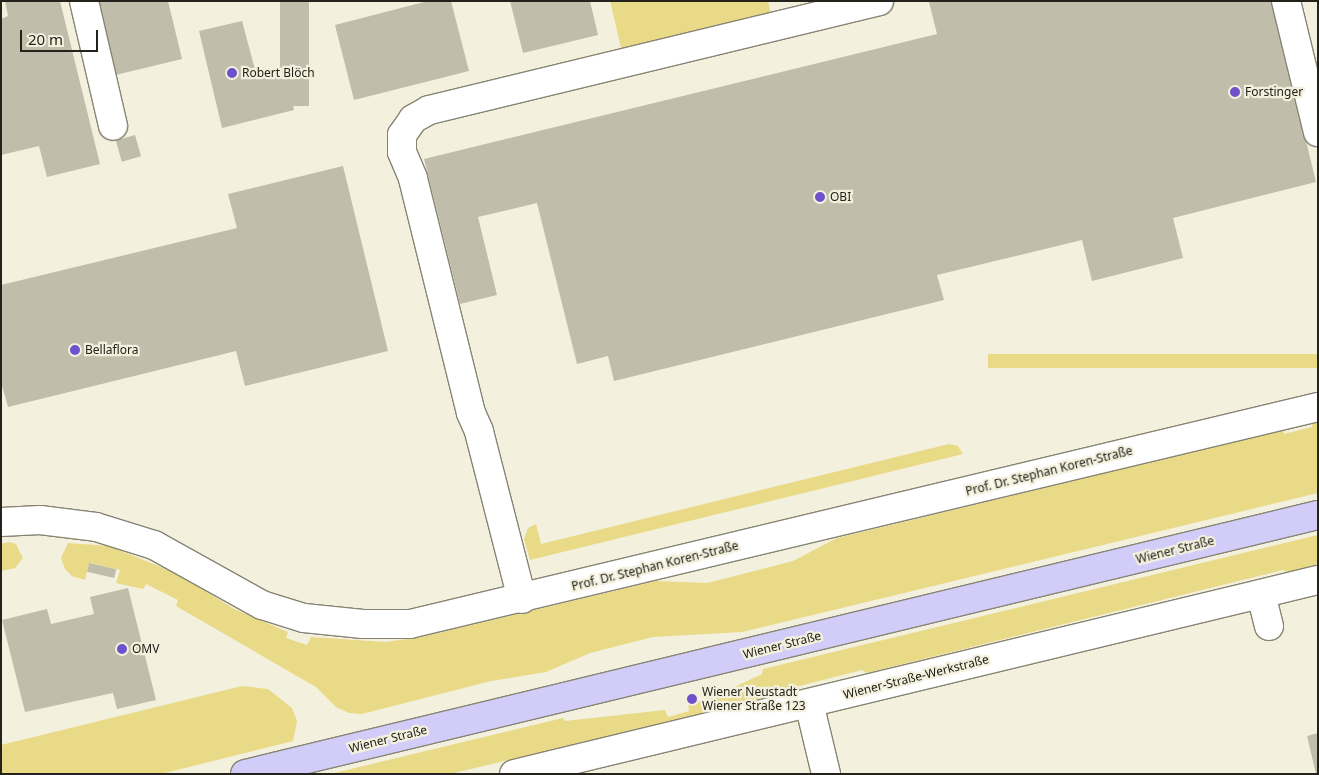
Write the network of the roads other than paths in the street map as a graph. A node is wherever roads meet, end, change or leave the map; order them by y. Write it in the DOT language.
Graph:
graph roads {
  1 [pos="84,1"];
  2 [pos="879,1"];
  3 [pos="1286,1"];
  4 [pos="113,126"];
  5 [pos="1318,132"];
  6 [pos="1318,407"];
  7 [pos="1318,515"];
  8 [pos="1,522"];
  9 [pos="1318,580"];
  10 [pos="1261,594"];
  11 [pos="522,598"];
  12 [pos="1269,626"];
  13 [pos="809,703"];
  14 [pos="245,774"];
  15 [pos="514,774"];
  16 [pos="826,774"];
  1 -- 4 [label="street"];
  2 -- 11 [label="street"];
  3 -- 5 [label="street"];
  6 -- 11 [label="street, Prof. Dr. Stephan Koren-Straße"];
  7 -- 14 [label="main road, Wiener Straße"];
  8 -- 11 [label="street, Prof. Dr. Stephan Koren-Straße"];
  9 -- 10 [label="street, Wiener-Straße-Werkstraße"];
  10 -- 12 [label="street"];
  10 -- 13 [label="street, Wiener-Straße-Werkstraße"];
  13 -- 15 [label="street, Wiener-Straße-Werkstraße"];
  13 -- 16 [label="street"];
}
